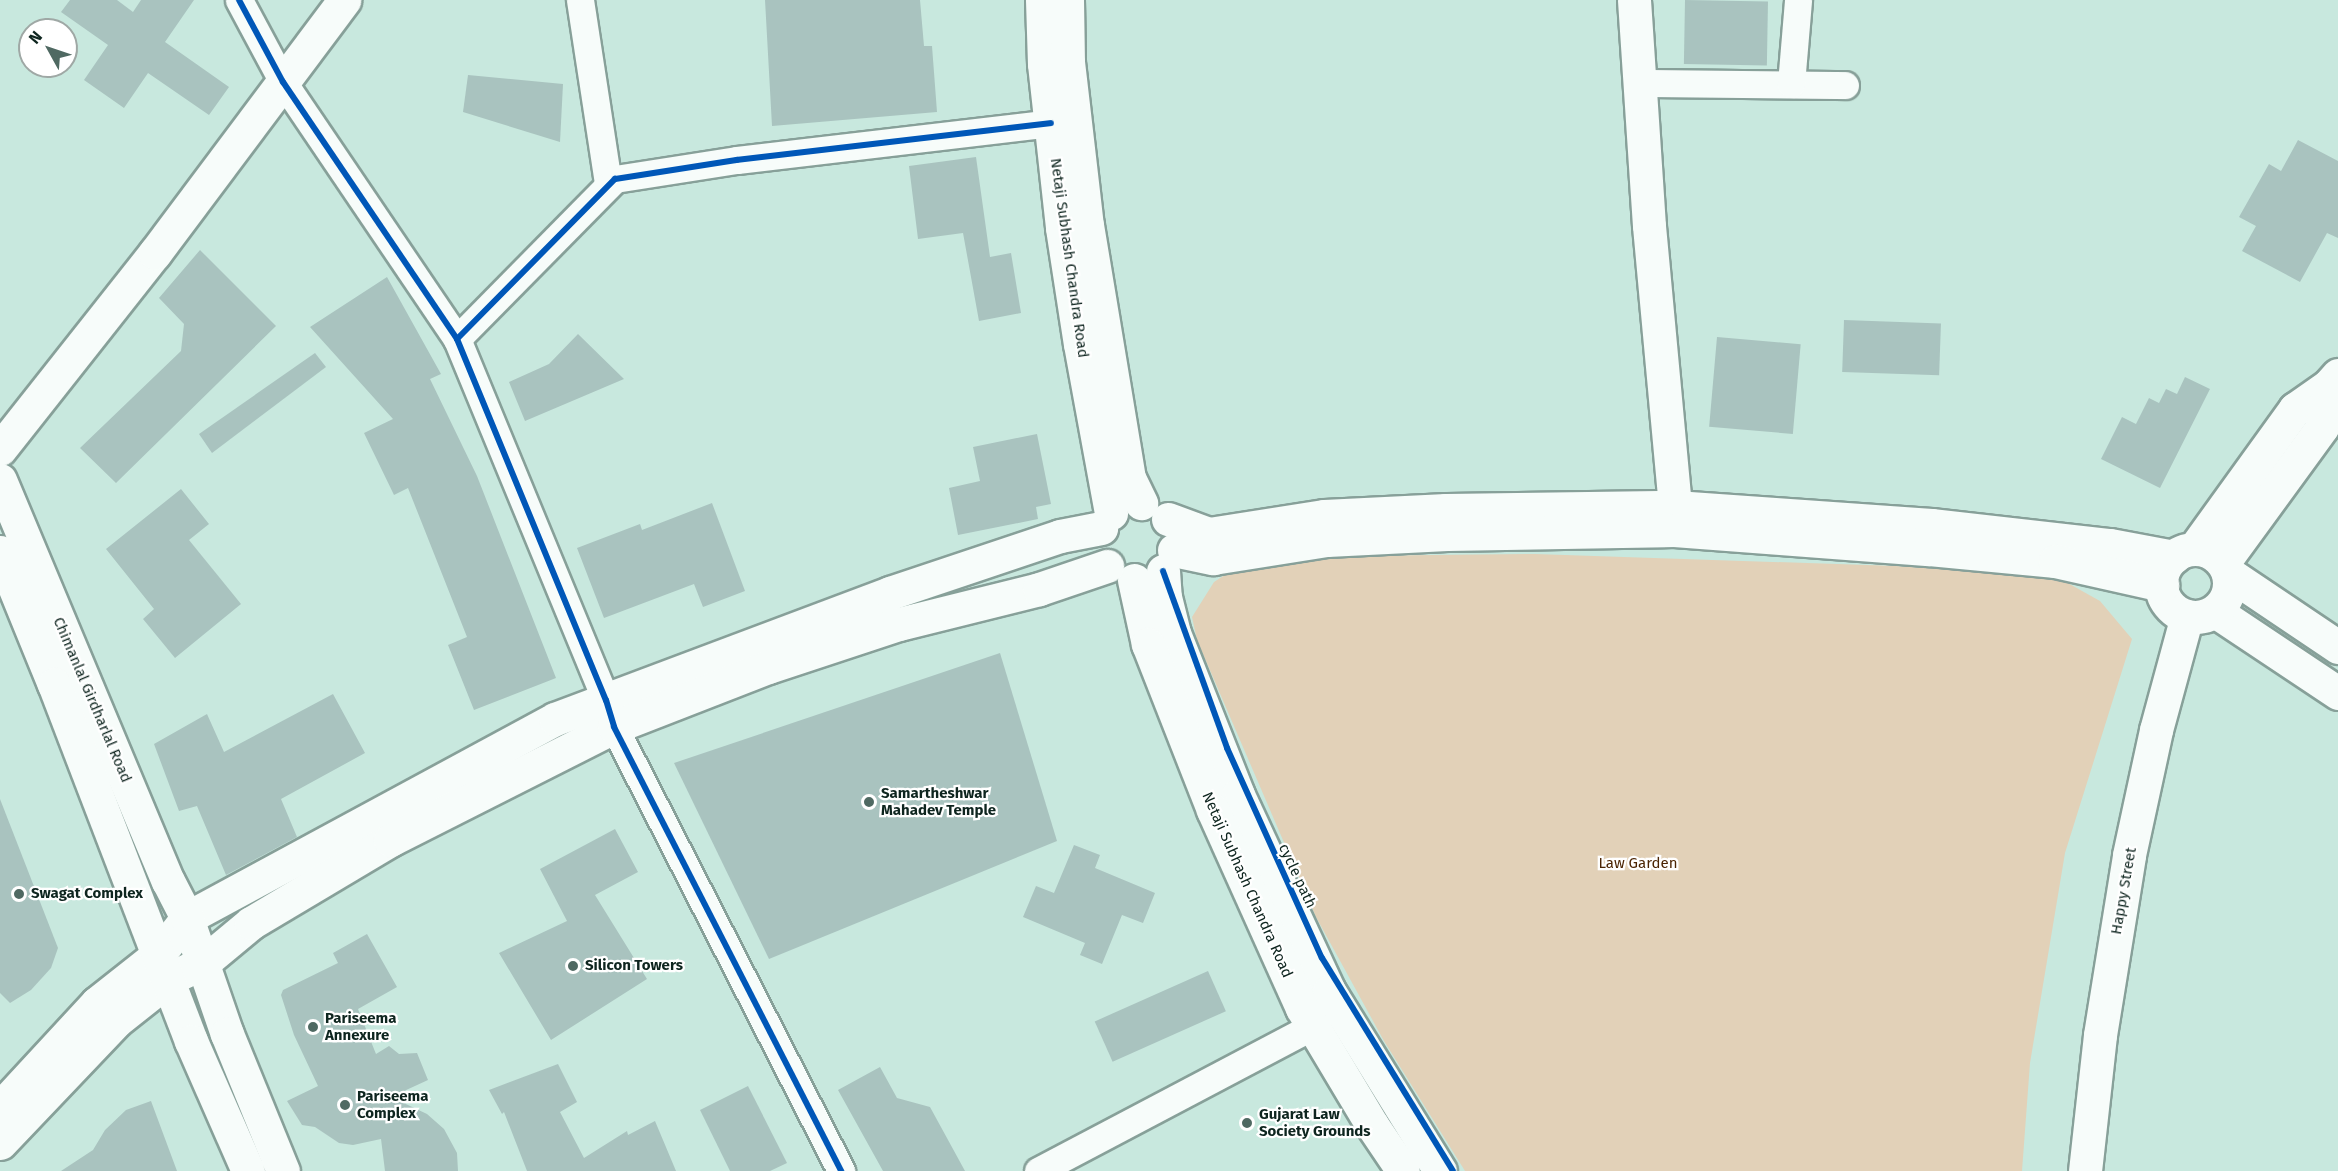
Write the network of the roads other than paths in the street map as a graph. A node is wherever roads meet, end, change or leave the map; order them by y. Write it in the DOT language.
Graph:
graph roads {
  1 [pos="239,0"];
  2 [pos="344,0"];
  3 [pos="580,0"];
  4 [pos="1042,0"];
  5 [pos="1067,0"];
  6 [pos="1634,0"];
  7 [pos="1798,0"];
  8 [pos="283,82"];
  9 [pos="1639,83"];
  10 [pos="1791,84"];
  11 [pos="1845,85"];
  12 [pos="1051,123"];
  13 [pos="608,184"];
  14 [pos="457,339"];
  15 [pos="2333,380"];
  16 [pos="0,449"];
  17 [pos="0,480"];
  18 [pos="1674,519"];
  19 [pos="1137,541"];
  20 [pos="0,552"];
  21 [pos="2196,565"];
  22 [pos="2201,614"];
  23 [pos="2338,647"];
  24 [pos="2338,693"];
  25 [pos="610,714"];
  26 [pos="187,918"];
  27 [pos="204,962"];
  28 [pos="164,967"];
  29 [pos="1313,1026"];
  30 [pos="0,1108"];
  31 [pos="0,1143"];
  32 [pos="248,1171"];
  33 [pos="283,1171"];
  34 [pos="841,1171"];
  35 [pos="1038,1171"];
  36 [pos="1403,1171"];
  37 [pos="1440,1171"];
  38 [pos="2085,1171"];
  1 -- 8 [label="street"];
  2 -- 8 [label="main road"];
  3 -- 13 [label="street"];
  4 -- 12 [label="main road, Netaji Subhash Chandra Road"];
  5 -- 19 [label="main road, Netaji Subhash Chandra Road"];
  6 -- 9 [label="main road"];
  7 -- 10 [label="street"];
  8 -- 14 [label="street"];
  8 -- 16 [label="main road"];
  9 -- 10 [label="street"];
  9 -- 18 [label="main road"];
  10 -- 11 [label="street"];
  12 -- 13 [label="street"];
  12 -- 19 [label="main road, Netaji Subhash Chandra Road"];
  13 -- 14 [label="street"];
  14 -- 25 [label="street"];
  15 -- 21 [label="main road"];
  17 -- 26 [label="main road, Chimanlal Girdharlal Road"];
  18 -- 19 [label="main road"];
  18 -- 21 [label="main road"];
  19 -- 25 [label="main road"];
  19 -- 25 [label="main road"];
  19 -- 29 [label="main road, Netaji Subhash Chandra Road"];
  19 -- 37 [label="main road, Netaji Subhash Chandra Road"];
  20 -- 28 [label="main road, Chimanlal Girdharlal Road"];
  21 -- 22 [label="main road, Happy Street"];
  21 -- 22 [label="main road"];
  21 -- 23 [label="main road"];
  22 -- 24 [label="main road"];
  22 -- 38 [label="main road, Happy Street"];
  25 -- 26 [label="main road"];
  25 -- 27 [label="main road"];
  25 -- 34 [label="street"];
  26 -- 27 [label="main road, Chimanlal Girdharlal Road"];
  26 -- 28 [label="main road"];
  27 -- 28 [label="main road"];
  27 -- 33 [label="main road"];
  28 -- 30 [label="main road"];
  28 -- 31 [label="main road"];
  28 -- 32 [label="main road, Chimanlal Girdharlal Road"];
  29 -- 35 [label="street"];
  29 -- 36 [label="main road, Netaji Subhash Chandra Road"];
}
